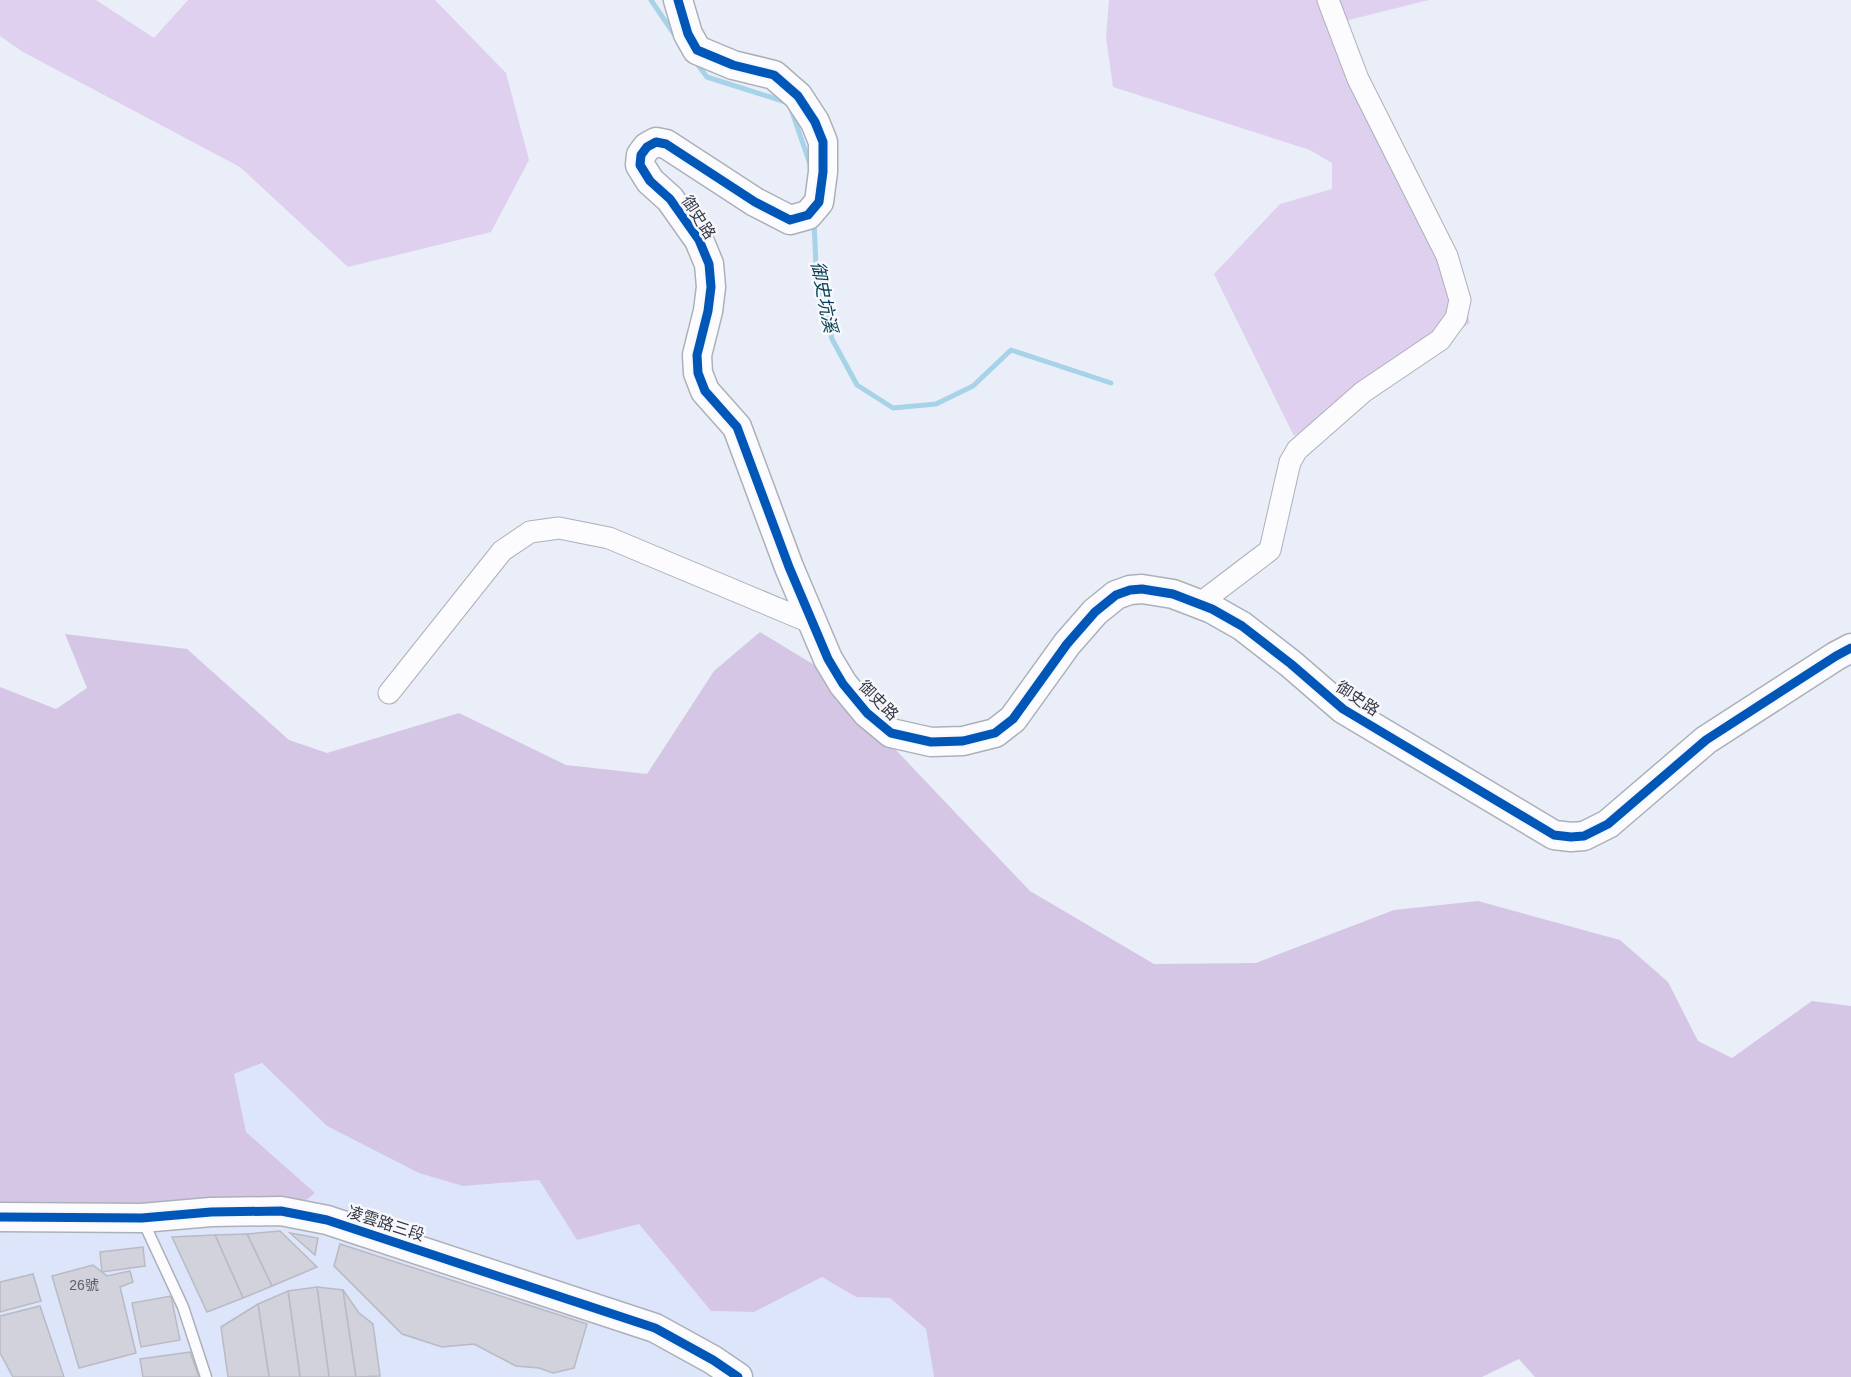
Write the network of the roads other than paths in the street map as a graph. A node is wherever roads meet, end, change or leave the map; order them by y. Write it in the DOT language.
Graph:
graph roads {
  1 [pos="678,0"];
  2 [pos="1328,0"];
  3 [pos="1198,604"];
  4 [pos="812,623"];
  5 [pos="1851,648"];
  6 [pos="389,693"];
  7 [pos="0,1217"];
  8 [pos="142,1218"];
  9 [pos="206,1377"];
  10 [pos="738,1377"];
  1 -- 4 [label="street, 御史路"];
  2 -- 3 [label="street"];
  3 -- 4 [label="street, 御史路"];
  3 -- 5 [label="street, 御史路"];
  4 -- 6 [label="street"];
  7 -- 8 [label="street, 凌雲路三段"];
  8 -- 9 [label="lane"];
  8 -- 10 [label="street, 凌雲路三段"];
}
